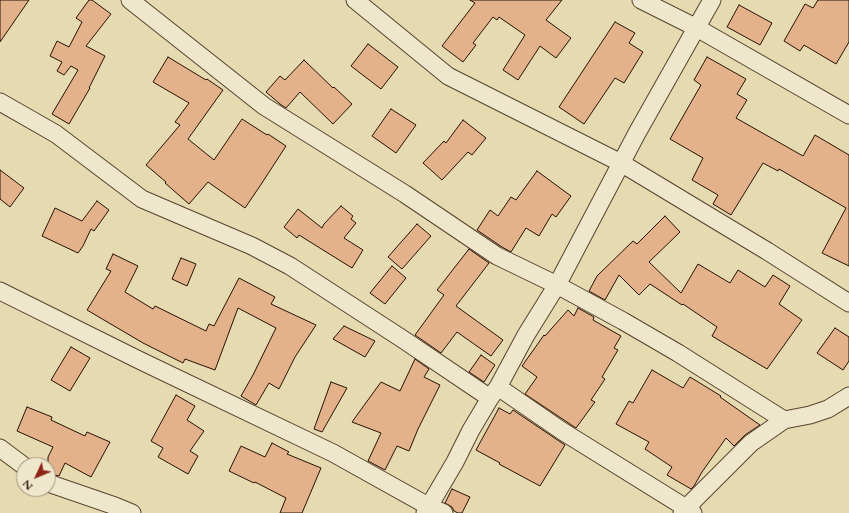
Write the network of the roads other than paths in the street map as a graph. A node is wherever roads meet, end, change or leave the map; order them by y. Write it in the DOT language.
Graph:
graph roads {
  1 [pos="130,0"];
  2 [pos="355,0"];
  3 [pos="642,0"];
  4 [pos="712,0"];
  5 [pos="697,28"];
  6 [pos="0,102"];
  7 [pos="849,115"];
  8 [pos="621,163"];
  9 [pos="557,286"];
  10 [pos="0,291"];
  11 [pos="849,303"];
  12 [pos="494,392"];
  13 [pos="849,396"];
  14 [pos="784,420"];
  15 [pos="0,448"];
  16 [pos="16,460"];
  17 [pos="56,486"];
  18 [pos="427,510"];
  19 [pos="687,511"];
  20 [pos="132,513"];
  21 [pos="444,513"];
  1 -- 9 [label="street"];
  2 -- 8 [label="street"];
  3 -- 5 [label="street"];
  4 -- 5 [label="street"];
  5 -- 7 [label="street"];
  5 -- 8 [label="street"];
  6 -- 12 [label="street"];
  8 -- 9 [label="street"];
  8 -- 11 [label="street"];
  9 -- 12 [label="street"];
  9 -- 14 [label="street"];
  10 -- 18 [label="street"];
  12 -- 18 [label="street"];
  12 -- 19 [label="street"];
  13 -- 14 [label="street"];
  14 -- 19 [label="street"];
  15 -- 16 [label="street"];
  17 -- 20 [label="street"];
  18 -- 21 [label="street"];
}
